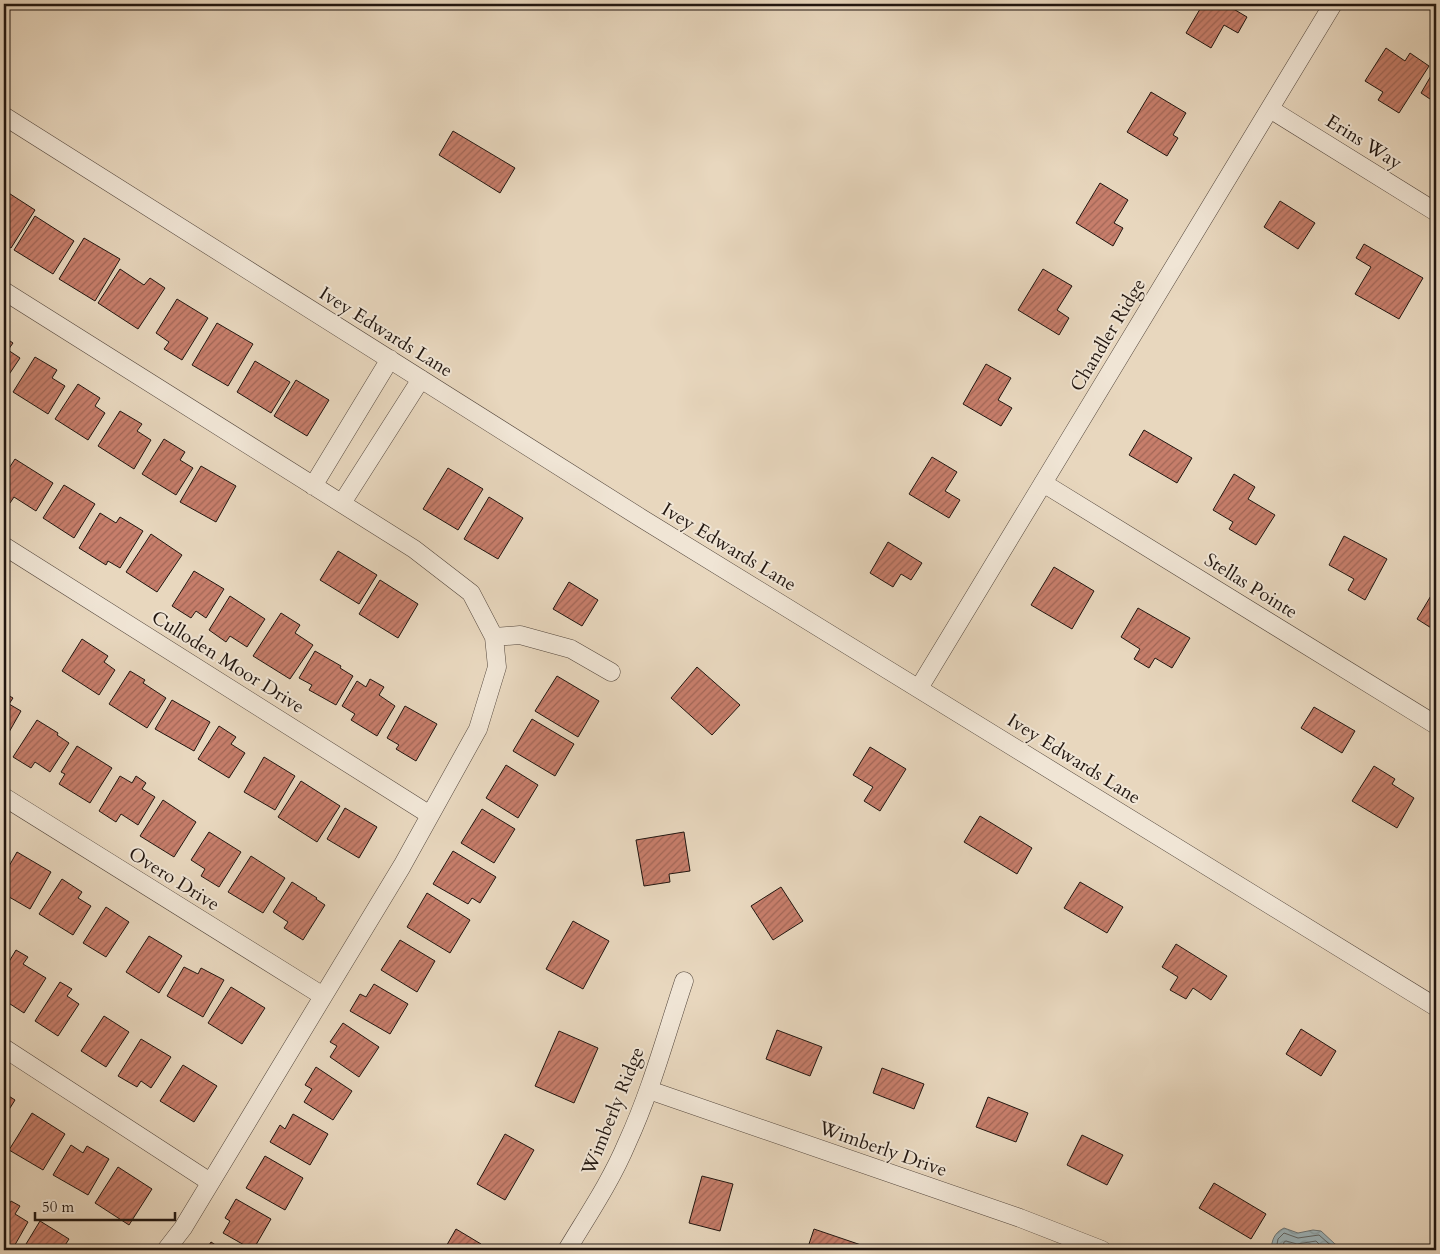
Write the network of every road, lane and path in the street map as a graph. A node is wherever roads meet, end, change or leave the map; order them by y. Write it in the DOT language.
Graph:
graph roads {
  1 [pos="1333,4"];
  2 [pos="1270,109"];
  3 [pos="4,116"];
  4 [pos="1436,212"];
  5 [pos="4,291"];
  6 [pos="390,359"];
  7 [pos="421,379"];
  8 [pos="1044,483"];
  9 [pos="313,486"];
  10 [pos="342,503"];
  11 [pos="4,546"];
  12 [pos="494,637"];
  13 [pos="611,672"];
  14 [pos="919,688"];
  15 [pos="1436,725"];
  16 [pos="4,797"];
  17 [pos="430,815"];
  18 [pos="684,980"];
  19 [pos="323,996"];
  20 [pos="1436,1007"];
  21 [pos="4,1048"];
  22 [pos="649,1090"];
  23 [pos="210,1182"];
  24 [pos="166,1250"];
  25 [pos="567,1250"];
  26 [pos="1102,1250"];
  1 -- 2 [label="street, Chandler Ridge"];
  2 -- 4 [label="street, Erins Way"];
  2 -- 8 [label="street, Chandler Ridge"];
  3 -- 6 [label="street, Ivey Edwards Lane"];
  5 -- 9 [label="street"];
  6 -- 7 [label="street, Ivey Edwards Lane"];
  6 -- 9 [label="street"];
  7 -- 10 [label="street"];
  7 -- 14 [label="street, Ivey Edwards Lane"];
  8 -- 14 [label="street, Chandler Ridge"];
  8 -- 15 [label="street, Stellas Pointe"];
  9 -- 10 [label="street"];
  10 -- 12 [label="street"];
  11 -- 17 [label="street, Culloden Moor Drive"];
  12 -- 13 [label="street"];
  12 -- 17 [label="street"];
  14 -- 20 [label="street, Ivey Edwards Lane"];
  16 -- 19 [label="street, Overo Drive"];
  17 -- 19 [label="street"];
  18 -- 22 [label="street, Wimberly Ridge"];
  19 -- 23 [label="street"];
  21 -- 23 [label="street"];
  22 -- 25 [label="street, Wimberly Ridge"];
  22 -- 26 [label="street, Wimberly Drive"];
  23 -- 24 [label="street"];
}
